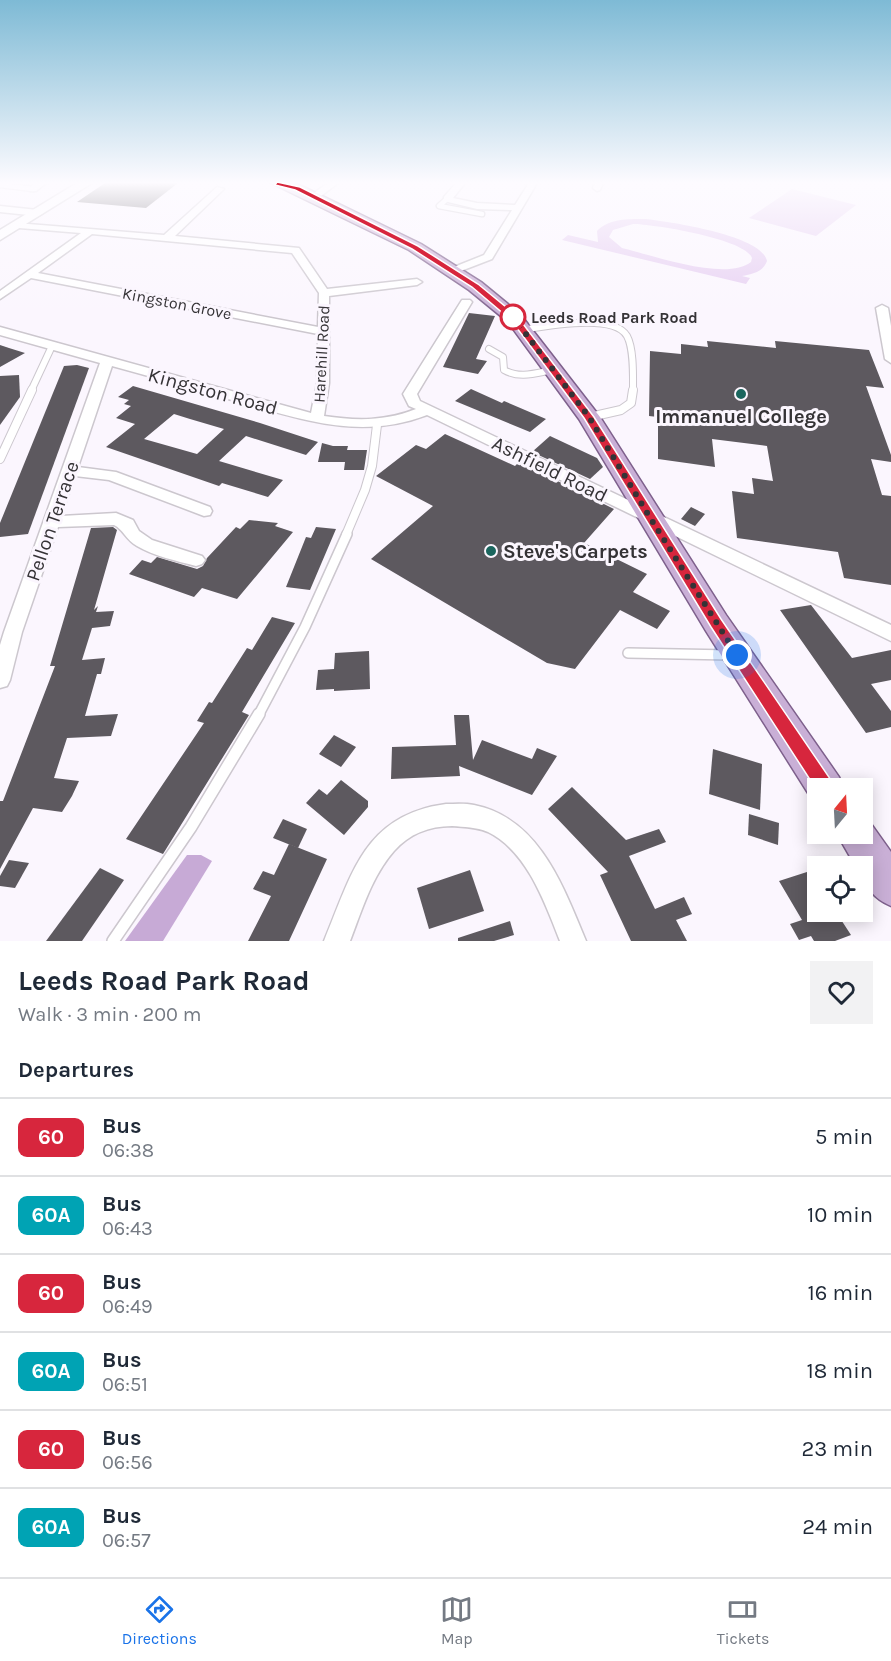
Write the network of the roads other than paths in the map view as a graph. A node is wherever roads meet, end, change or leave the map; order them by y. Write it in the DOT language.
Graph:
graph roads {
  1 [pos="16,227"];
  2 [pos="42,227"];
  3 [pos="179,227"];
  4 [pos="374,227"];
  5 [pos="507,227"];
  6 [pos="91,231"];
  7 [pos="0,237"];
  8 [pos="167,238"];
  9 [pos="453,271"];
  10 [pos="30,275"];
  11 [pos="417,282"];
  12 [pos="324,293"];
  13 [pos="0,296"];
  14 [pos="466,302"];
  15 [pos="882,308"];
  16 [pos="523,330"];
  17 [pos="0,331"];
  18 [pos="324,332"];
  19 [pos="52,346"];
  20 [pos="489,349"];
  21 [pos="891,359"];
  22 [pos="107,363"];
  23 [pos="555,369"];
  24 [pos="427,410"];
  25 [pos="589,417"];
  26 [pos="317,419"];
  27 [pos="377,425"];
  28 [pos="0,459"];
  29 [pos="70,471"];
  30 [pos="204,511"];
  31 [pos="649,516"];
  32 [pos="52,522"];
  33 [pos="196,560"];
  34 [pos="6,631"];
  35 [pos="891,633"];
  36 [pos="628,653"];
  37 [pos="737,655"];
  38 [pos="0,680"];
  39 [pos="819,778"];
  40 [pos="863,844"];
  41 [pos="891,886"];
  42 [pos="113,941"];
  43 [pos="337,941"];
  44 [pos="573,941"];
  1 -- 7 [label="street"];
  2 -- 6 [label="street, Harehill Road"];
  3 -- 8 [label="street"];
  4 -- 9 [label="main road"];
  5 -- 9 [label="street"];
  6 -- 8 [label="street, Harehill Road"];
  6 -- 10 [label="street"];
  8 -- 12 [label="street, Harehill Road"];
  9 -- 16 [label="main road"];
  10 -- 13 [label="street"];
  10 -- 18 [label="street, Kingston Grove"];
  11 -- 12 [label="street"];
  12 -- 18 [label="street, Harehill Road"];
  14 -- 24 [label="street, Ashfield Road"];
  15 -- 21 [label="street"];
  16 -- 23 [label="main road"];
  16 -- 25 [label="lane"];
  17 -- 19 [label="street, Kingston Road"];
  18 -- 26 [label="street, Harehill Road"];
  19 -- 22 [label="street, Kingston Road"];
  19 -- 28 [label="lane"];
  20 -- 23 [label="lane"];
  22 -- 26 [label="street, Kingston Road"];
  22 -- 29 [label="street, Pellon Terrace"];
  23 -- 25 [label="main road"];
  24 -- 27 [label="street, Kingston Road"];
  24 -- 31 [label="street, Ashfield Road"];
  25 -- 31 [label="main road"];
  26 -- 27 [label="street, Kingston Road"];
  27 -- 42 [label="lane"];
  29 -- 30 [label="street"];
  29 -- 32 [label="street, Pellon Terrace"];
  31 -- 35 [label="street, Ashfield Road"];
  31 -- 37 [label="main road"];
  32 -- 33 [label="street"];
  32 -- 34 [label="street, Pellon Terrace"];
  34 -- 38 [label="street, Pellon Terrace"];
  36 -- 37 [label="lane"];
  37 -- 39 [label="main road"];
  40 -- 41 [label="main road"];
  43 -- 44 [label="street"];
}
